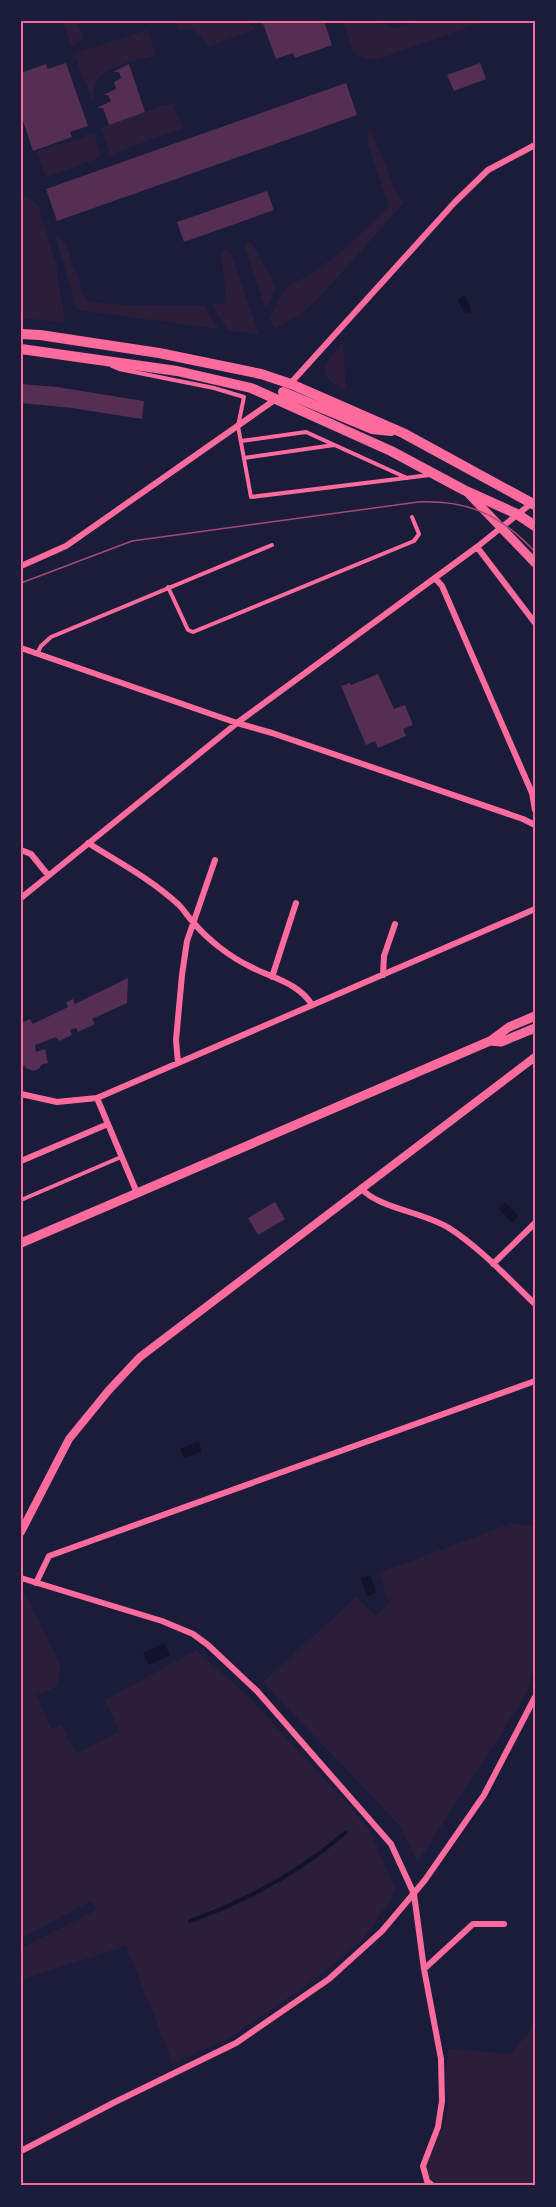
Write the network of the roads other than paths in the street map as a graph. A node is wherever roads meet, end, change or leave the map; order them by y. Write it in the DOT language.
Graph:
graph roads {
  1 [pos="535,145"];
  2 [pos="21,334"];
  3 [pos="21,349"];
  4 [pos="99,360"];
  5 [pos="291,384"];
  6 [pos="280,396"];
  7 [pos="238,426"];
  8 [pos="403,433"];
  9 [pos="241,441"];
  10 [pos="334,445"];
  11 [pos="244,458"];
  12 [pos="437,474"];
  13 [pos="407,478"];
  14 [pos="464,489"];
  15 [pos="534,502"];
  16 [pos="517,514"];
  17 [pos="412,517"];
  18 [pos="535,526"];
  19 [pos="502,527"];
  20 [pos="272,544"];
  21 [pos="477,547"];
  22 [pos="535,563"];
  23 [pos="21,566"];
  24 [pos="435,578"];
  25 [pos="168,587"];
  26 [pos="535,623"];
  27 [pos="21,648"];
  28 [pos="37,654"];
  29 [pos="237,723"];
  30 [pos="535,810"];
  31 [pos="535,825"];
  32 [pos="88,843"];
  33 [pos="21,850"];
  34 [pos="215,860"];
  35 [pos="48,875"];
  36 [pos="21,898"];
  37 [pos="296,903"];
  38 [pos="535,909"];
  39 [pos="194,924"];
  40 [pos="395,924"];
  41 [pos="383,975"];
  42 [pos="272,977"];
  43 [pos="312,1005"];
  44 [pos="535,1016"];
  45 [pos="535,1028"];
  46 [pos="490,1041"];
  47 [pos="535,1057"];
  48 [pos="178,1063"];
  49 [pos="21,1094"];
  50 [pos="97,1098"];
  51 [pos="108,1124"];
  52 [pos="122,1157"];
  53 [pos="21,1161"];
  54 [pos="361,1188"];
  55 [pos="137,1193"];
  56 [pos="21,1200"];
  57 [pos="535,1223"];
  58 [pos="21,1243"];
  59 [pos="493,1264"];
  60 [pos="535,1304"];
  61 [pos="535,1381"];
  62 [pos="21,1532"];
  63 [pos="21,1578"];
  64 [pos="36,1583"];
  65 [pos="535,1696"];
  66 [pos="414,1894"];
  67 [pos="504,1924"];
  68 [pos="424,1969"];
  69 [pos="21,2151"];
  70 [pos="433,2186"];
  1 -- 5 [label="street"];
  2 -- 5 [label="main road"];
  3 -- 4 [label="main road"];
  4 -- 6 [label="main road"];
  4 -- 7 [label="lane"];
  5 -- 6 [label="street"];
  5 -- 8 [label="main road"];
  6 -- 7 [label="street"];
  6 -- 8 [label="main road"];
  6 -- 12 [label="main road"];
  7 -- 9 [label="lane"];
  7 -- 23 [label="street"];
  8 -- 15 [label="main road"];
  9 -- 10 [label="lane"];
  9 -- 11 [label="lane"];
  10 -- 11 [label="lane"];
  10 -- 13 [label="lane"];
  11 -- 13 [label="lane"];
  12 -- 13 [label="lane"];
  12 -- 14 [label="main road"];
  14 -- 16 [label="main road"];
  14 -- 19 [label="main road"];
  15 -- 16 [label="street"];
  16 -- 18 [label="main road"];
  16 -- 19 [label="street"];
  17 -- 25 [label="lane"];
  19 -- 21 [label="street"];
  19 -- 22 [label="main road"];
  20 -- 25 [label="lane"];
  21 -- 24 [label="street"];
  21 -- 26 [label="street"];
  24 -- 29 [label="street"];
  24 -- 30 [label="street"];
  25 -- 28 [label="lane"];
  27 -- 28 [label="street"];
  28 -- 29 [label="street"];
  29 -- 31 [label="street"];
  29 -- 32 [label="street"];
  32 -- 35 [label="street"];
  32 -- 39 [label="street"];
  33 -- 35 [label="street"];
  34 -- 39 [label="street"];
  35 -- 36 [label="street"];
  37 -- 42 [label="street"];
  38 -- 41 [label="street"];
  39 -- 42 [label="street"];
  39 -- 48 [label="street"];
  40 -- 41 [label="street"];
  41 -- 43 [label="street"];
  42 -- 43 [label="street"];
  43 -- 48 [label="street"];
  44 -- 46 [label="main road"];
  45 -- 46 [label="main road"];
  46 -- 55 [label="main road"];
  47 -- 54 [label="street"];
  48 -- 50 [label="street"];
  49 -- 50 [label="street"];
  50 -- 51 [label="street"];
  51 -- 52 [label="street"];
  51 -- 53 [label="street"];
  52 -- 55 [label="street"];
  52 -- 56 [label="lane"];
  54 -- 59 [label="street"];
  54 -- 62 [label="street"];
  55 -- 58 [label="main road"];
  57 -- 59 [label="street"];
  59 -- 60 [label="street"];
  61 -- 64 [label="street"];
  63 -- 64 [label="street"];
  64 -- 66 [label="street"];
  65 -- 66 [label="street"];
  66 -- 68 [label="street"];
  66 -- 69 [label="street"];
  67 -- 68 [label="street"];
  68 -- 70 [label="street"];
}
